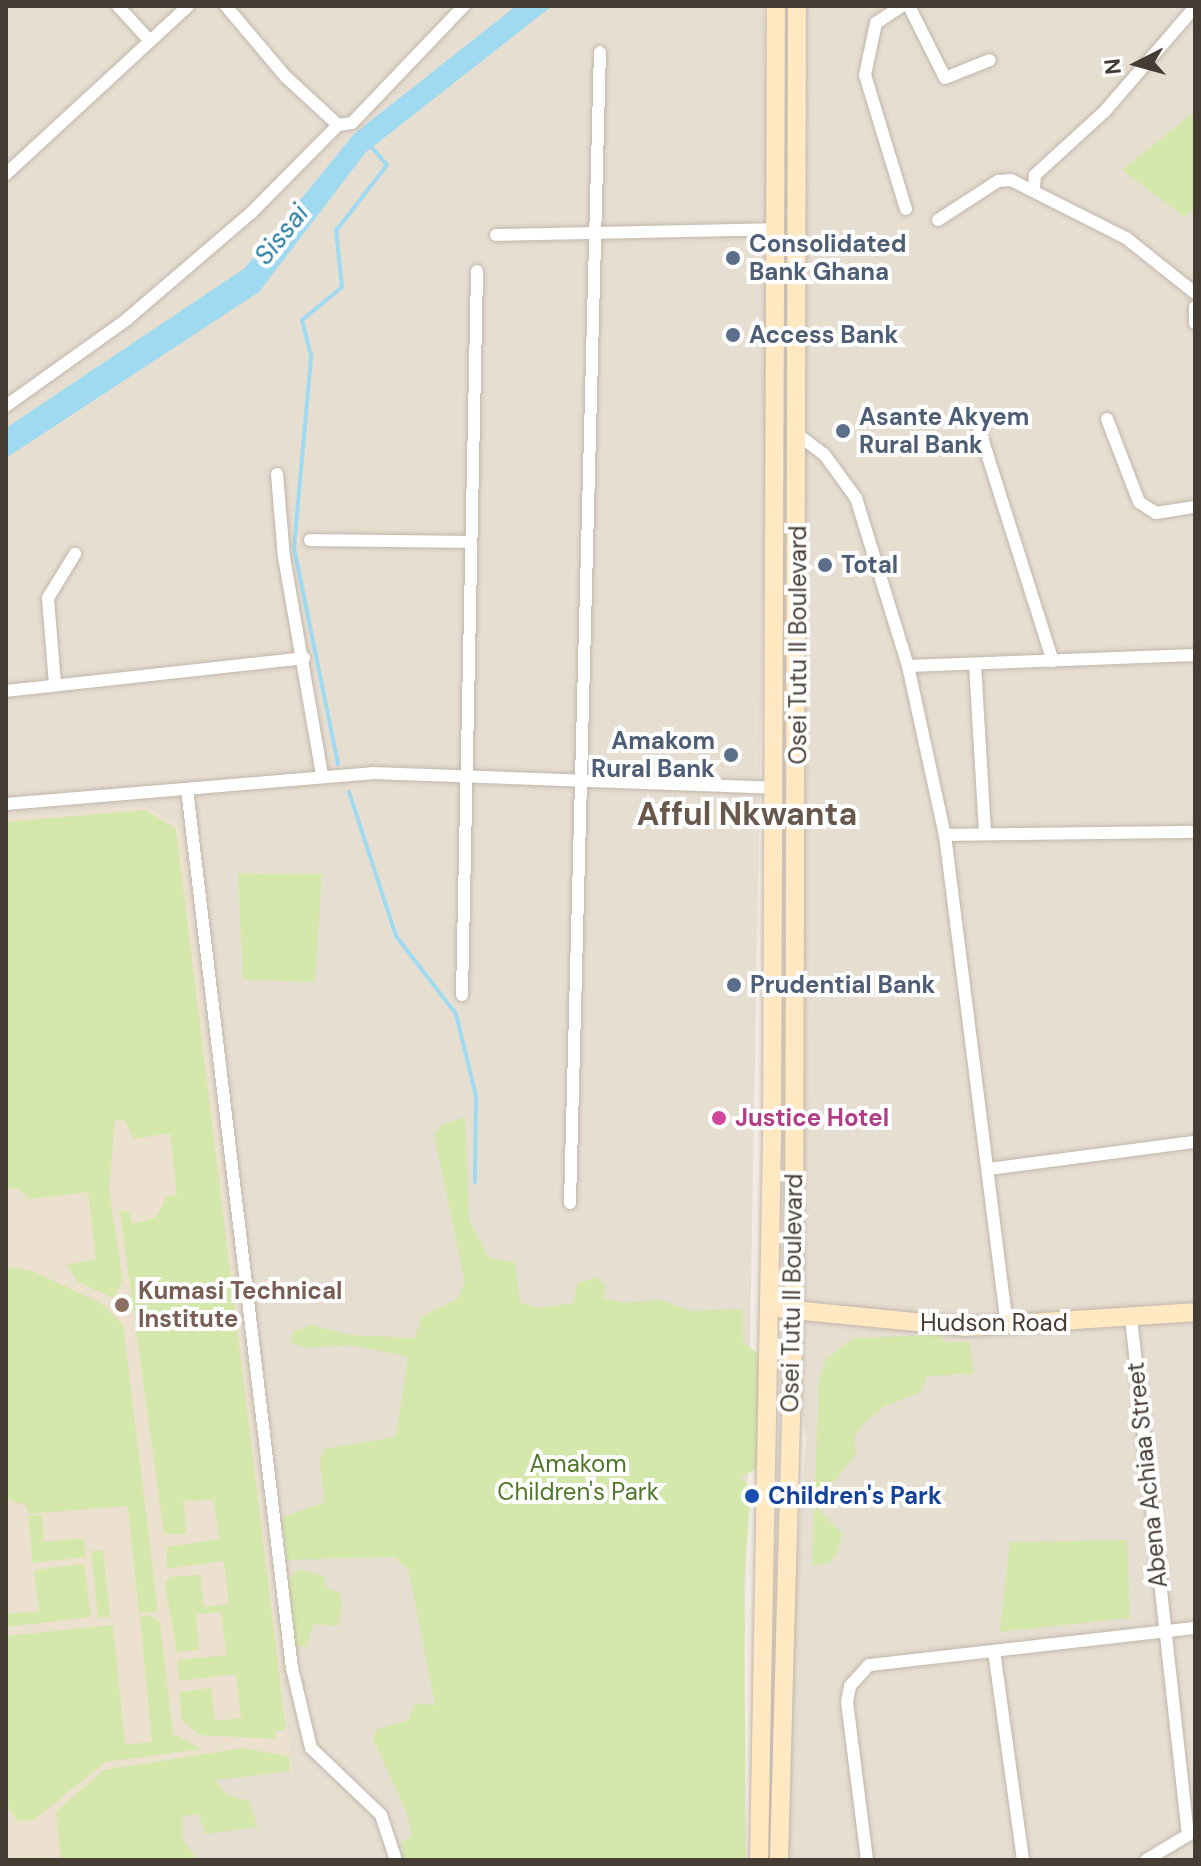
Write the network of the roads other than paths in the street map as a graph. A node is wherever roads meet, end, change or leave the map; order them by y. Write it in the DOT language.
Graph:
graph roads {
  1 [pos="118,6"];
  2 [pos="188,6"];
  3 [pos="226,6"];
  4 [pos="464,6"];
  5 [pos="776,6"];
  6 [pos="797,6"];
  7 [pos="902,6"];
  8 [pos="909,6"];
  9 [pos="1195,7"];
  10 [pos="150,41"];
  11 [pos="600,52"];
  12 [pos="990,60"];
  13 [pos="338,125"];
  14 [pos="6,174"];
  15 [pos="1034,188"];
  16 [pos="906,209"];
  17 [pos="938,220"];
  18 [pos="777,229"];
  19 [pos="599,233"];
  20 [pos="496,235"];
  21 [pos="477,271"];
  22 [pos="1195,293"];
  23 [pos="1195,307"];
  24 [pos="1195,323"];
  25 [pos="6,406"];
  26 [pos="1107,419"];
  27 [pos="977,422"];
  28 [pos="797,434"];
  29 [pos="277,474"];
  30 [pos="1195,507"];
  31 [pos="310,540"];
  32 [pos="471,542"];
  33 [pos="75,554"];
  34 [pos="1195,655"];
  35 [pos="304,658"];
  36 [pos="1053,661"];
  37 [pos="975,664"];
  38 [pos="908,666"];
  39 [pos="55,684"];
  40 [pos="6,691"];
  41 [pos="322,775"];
  42 [pos="466,776"];
  43 [pos="583,783"];
  44 [pos="774,788"];
  45 [pos="187,789"];
  46 [pos="6,804"];
  47 [pos="1195,832"];
  48 [pos="985,834"];
  49 [pos="945,835"];
  50 [pos="462,995"];
  51 [pos="1195,1142"];
  52 [pos="989,1169"];
  53 [pos="570,1203"];
  54 [pos="769,1306"];
  55 [pos="794,1310"];
  56 [pos="1195,1312"];
  57 [pos="1131,1318"];
  58 [pos="1007,1326"];
  59 [pos="1195,1628"];
  60 [pos="1163,1632"];
  61 [pos="994,1651"];
  62 [pos="396,1860"];
  63 [pos="759,1860"];
  64 [pos="779,1860"];
  65 [pos="867,1860"];
  66 [pos="1023,1860"];
  67 [pos="1146,1860"];
  1 -- 10 [label="street"];
  2 -- 10 [label="street"];
  3 -- 13 [label="street"];
  4 -- 13 [label="street"];
  5 -- 18 [label="main road, Osei Tutu II Boulevard"];
  6 -- 28 [label="main road, Osei Tutu II Boulevard"];
  7 -- 16 [label="street"];
  8 -- 12 [label="street"];
  9 -- 15 [label="street"];
  10 -- 14 [label="street"];
  11 -- 19 [label="street"];
  13 -- 25 [label="street"];
  15 -- 17 [label="street"];
  15 -- 22 [label="street"];
  18 -- 19 [label="street"];
  18 -- 44 [label="main road, Osei Tutu II Boulevard"];
  19 -- 20 [label="street"];
  19 -- 43 [label="street"];
  21 -- 32 [label="street"];
  23 -- 24 [label="street"];
  26 -- 30 [label="street"];
  27 -- 36 [label="street"];
  28 -- 38 [label="street"];
  28 -- 55 [label="main road, Osei Tutu II Boulevard"];
  29 -- 35 [label="street"];
  31 -- 32 [label="street"];
  32 -- 42 [label="street"];
  33 -- 39 [label="street"];
  34 -- 36 [label="street"];
  35 -- 39 [label="street"];
  35 -- 41 [label="street"];
  36 -- 37 [label="street"];
  37 -- 38 [label="street"];
  37 -- 48 [label="street"];
  38 -- 49 [label="street"];
  39 -- 40 [label="street"];
  41 -- 42 [label="street"];
  41 -- 45 [label="street"];
  42 -- 43 [label="street"];
  42 -- 50 [label="street"];
  43 -- 44 [label="street"];
  43 -- 53 [label="street"];
  44 -- 54 [label="main road, Osei Tutu II Boulevard"];
  45 -- 46 [label="street"];
  45 -- 62 [label="street"];
  47 -- 48 [label="street"];
  48 -- 49 [label="street"];
  49 -- 52 [label="street"];
  51 -- 52 [label="street"];
  52 -- 58 [label="street"];
  54 -- 55 [label="main road, Hudson Road"];
  54 -- 63 [label="main road, Osei Tutu II Boulevard"];
  55 -- 58 [label="main road, Hudson Road"];
  55 -- 64 [label="main road, Osei Tutu II Boulevard"];
  56 -- 57 [label="main road, Hudson Road"];
  57 -- 58 [label="main road, Hudson Road"];
  57 -- 60 [label="street, Abena Achiaa Street"];
  59 -- 60 [label="street"];
  60 -- 61 [label="street"];
  60 -- 67 [label="street, Abena Achiaa Street"];
  61 -- 65 [label="street"];
  61 -- 66 [label="street"];
}
